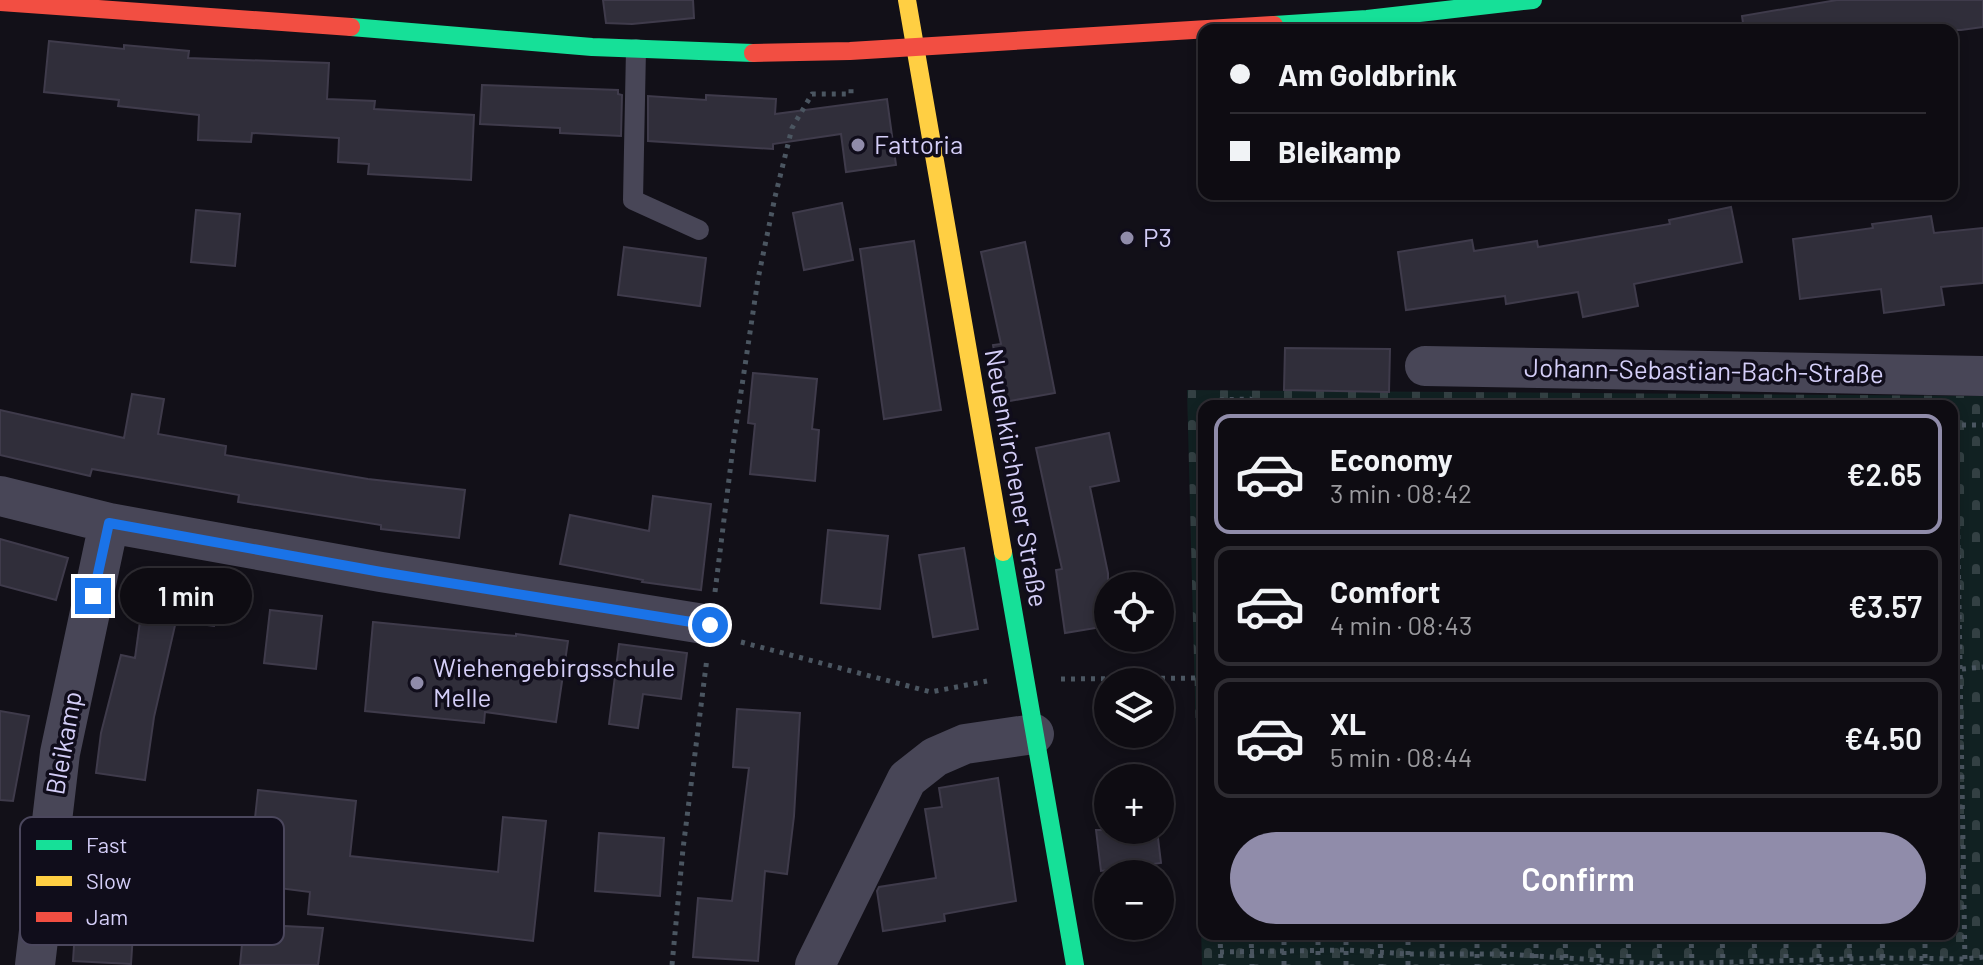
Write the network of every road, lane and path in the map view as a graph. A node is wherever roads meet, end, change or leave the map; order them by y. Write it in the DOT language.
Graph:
graph roads {
  1 [pos="307,0"];
  2 [pos="907,0"];
  3 [pos="1533,0"];
  4 [pos="0,2"];
  5 [pos="1366,10"];
  6 [pos="311,23"];
  7 [pos="914,46"];
  8 [pos="636,49"];
  9 [pos="852,52"];
  10 [pos="699,230"];
  11 [pos="1425,366"];
  12 [pos="1983,376"];
  13 [pos="1958,425"];
  14 [pos="1983,425"];
  15 [pos="0,496"];
  16 [pos="109,523"];
  17 [pos="710,629"];
  18 [pos="1983,667"];
  19 [pos="1958,670"];
  20 [pos="1023,672"];
  21 [pos="1198,678"];
  22 [pos="1050,679"];
  23 [pos="1034,734"];
  24 [pos="1958,758"];
  25 [pos="52,817"];
  26 [pos="1220,940"];
  27 [pos="1251,940"];
  28 [pos="1284,940"];
  29 [pos="1318,940"];
  30 [pos="1346,940"];
  31 [pos="1380,940"];
  32 [pos="1408,940"];
  33 [pos="1442,940"];
  34 [pos="1477,940"];
  35 [pos="1504,940"];
  36 [pos="1536,940"];
  37 [pos="1565,940"];
  38 [pos="1598,940"];
  39 [pos="1628,940"];
  40 [pos="1659,940"];
  41 [pos="1691,940"];
  42 [pos="1722,940"];
  43 [pos="1754,940"];
  44 [pos="1786,940"];
  45 [pos="1819,940"];
  46 [pos="1849,940"];
  47 [pos="1882,940"];
  48 [pos="1925,940"];
  49 [pos="37,945"];
  50 [pos="1252,950"];
  51 [pos="1284,950"];
  52 [pos="1319,950"];
  53 [pos="1347,950"];
  54 [pos="1220,952"];
  55 [pos="1381,952"];
  56 [pos="1409,954"];
  57 [pos="1443,954"];
  58 [pos="1478,954"];
  59 [pos="1505,954"];
  60 [pos="1983,957"];
  61 [pos="1536,961"];
  62 [pos="1566,962"];
  63 [pos="1883,962"];
  64 [pos="1925,962"];
  65 [pos="1965,962"];
  66 [pos="1598,963"];
  67 [pos="1819,963"];
  68 [pos="1850,963"];
  69 [pos="1629,964"];
  70 [pos="1660,964"];
  71 [pos="1692,964"];
  72 [pos="1723,964"];
  73 [pos="1755,964"];
  74 [pos="1786,964"];
  75 [pos="35,965"];
  76 [pos="672,965"];
  77 [pos="815,965"];
  78 [pos="1075,965"];
  79 [pos="1221,965"];
  80 [pos="1252,965"];
  81 [pos="1284,965"];
  82 [pos="1318,965"];
  83 [pos="1346,965"];
  84 [pos="1381,965"];
  85 [pos="1408,965"];
  86 [pos="1442,965"];
  87 [pos="1477,965"];
  88 [pos="1504,965"];
  1 -- 6 [label="lane"];
  2 -- 7 [label="street, Neuenkirchener Straße"];
  3 -- 5 [label="street"];
  4 -- 6 [label="street"];
  5 -- 7 [label="street"];
  6 -- 8 [label="street"];
  7 -- 9 [label="street"];
  7 -- 20 [label="street, Neuenkirchener Straße"];
  8 -- 9 [label="street"];
  8 -- 10 [label="lane"];
  9 -- 17 [label="path"];
  11 -- 12 [label="street, Johann-Sebastian-Bach-Straße"];
  13 -- 14 [label="path"];
  15 -- 16 [label="street"];
  16 -- 17 [label="street"];
  16 -- 25 [label="street, Bleikamp"];
  17 -- 20 [label="path"];
  17 -- 76 [label="path"];
  18 -- 19 [label="path"];
  20 -- 23 [label="street, Neuenkirchener Straße"];
  21 -- 22 [label="path"];
  23 -- 77 [label="street"];
  23 -- 78 [label="street, Neuenkirchener Straße"];
  24 -- 65 [label="path"];
  26 -- 54 [label="path"];
  27 -- 50 [label="path"];
  28 -- 51 [label="path"];
  29 -- 52 [label="path"];
  30 -- 53 [label="path"];
  31 -- 55 [label="path"];
  32 -- 56 [label="path"];
  33 -- 57 [label="path"];
  34 -- 58 [label="path"];
  35 -- 59 [label="path"];
  36 -- 61 [label="path"];
  37 -- 62 [label="path"];
  38 -- 66 [label="path"];
  39 -- 69 [label="path"];
  40 -- 70 [label="path"];
  41 -- 71 [label="path"];
  42 -- 72 [label="path"];
  43 -- 73 [label="path"];
  44 -- 74 [label="path"];
  45 -- 67 [label="path"];
  46 -- 68 [label="path"];
  47 -- 63 [label="path"];
  48 -- 64 [label="path"];
  49 -- 75 [label="street, Bleikamp"];
  50 -- 51 [label="path"];
  50 -- 54 [label="path"];
  50 -- 80 [label="path"];
  51 -- 52 [label="path"];
  51 -- 81 [label="path"];
  52 -- 53 [label="path"];
  52 -- 82 [label="path"];
  53 -- 55 [label="path"];
  53 -- 83 [label="path"];
  54 -- 79 [label="path"];
  55 -- 56 [label="path"];
  55 -- 84 [label="path"];
  56 -- 57 [label="path"];
  56 -- 85 [label="path"];
  57 -- 58 [label="path"];
  57 -- 86 [label="path"];
  58 -- 59 [label="path"];
  58 -- 87 [label="path"];
  59 -- 61 [label="path"];
  59 -- 88 [label="path"];
  60 -- 65 [label="path"];
  61 -- 62 [label="path"];
  62 -- 66 [label="path"];
  63 -- 64 [label="path"];
  63 -- 68 [label="path"];
  64 -- 65 [label="path"];
  66 -- 69 [label="path"];
  67 -- 68 [label="path"];
  67 -- 74 [label="path"];
  69 -- 70 [label="path"];
  70 -- 71 [label="path"];
  71 -- 72 [label="path"];
  72 -- 73 [label="path"];
  73 -- 74 [label="path"];
}
